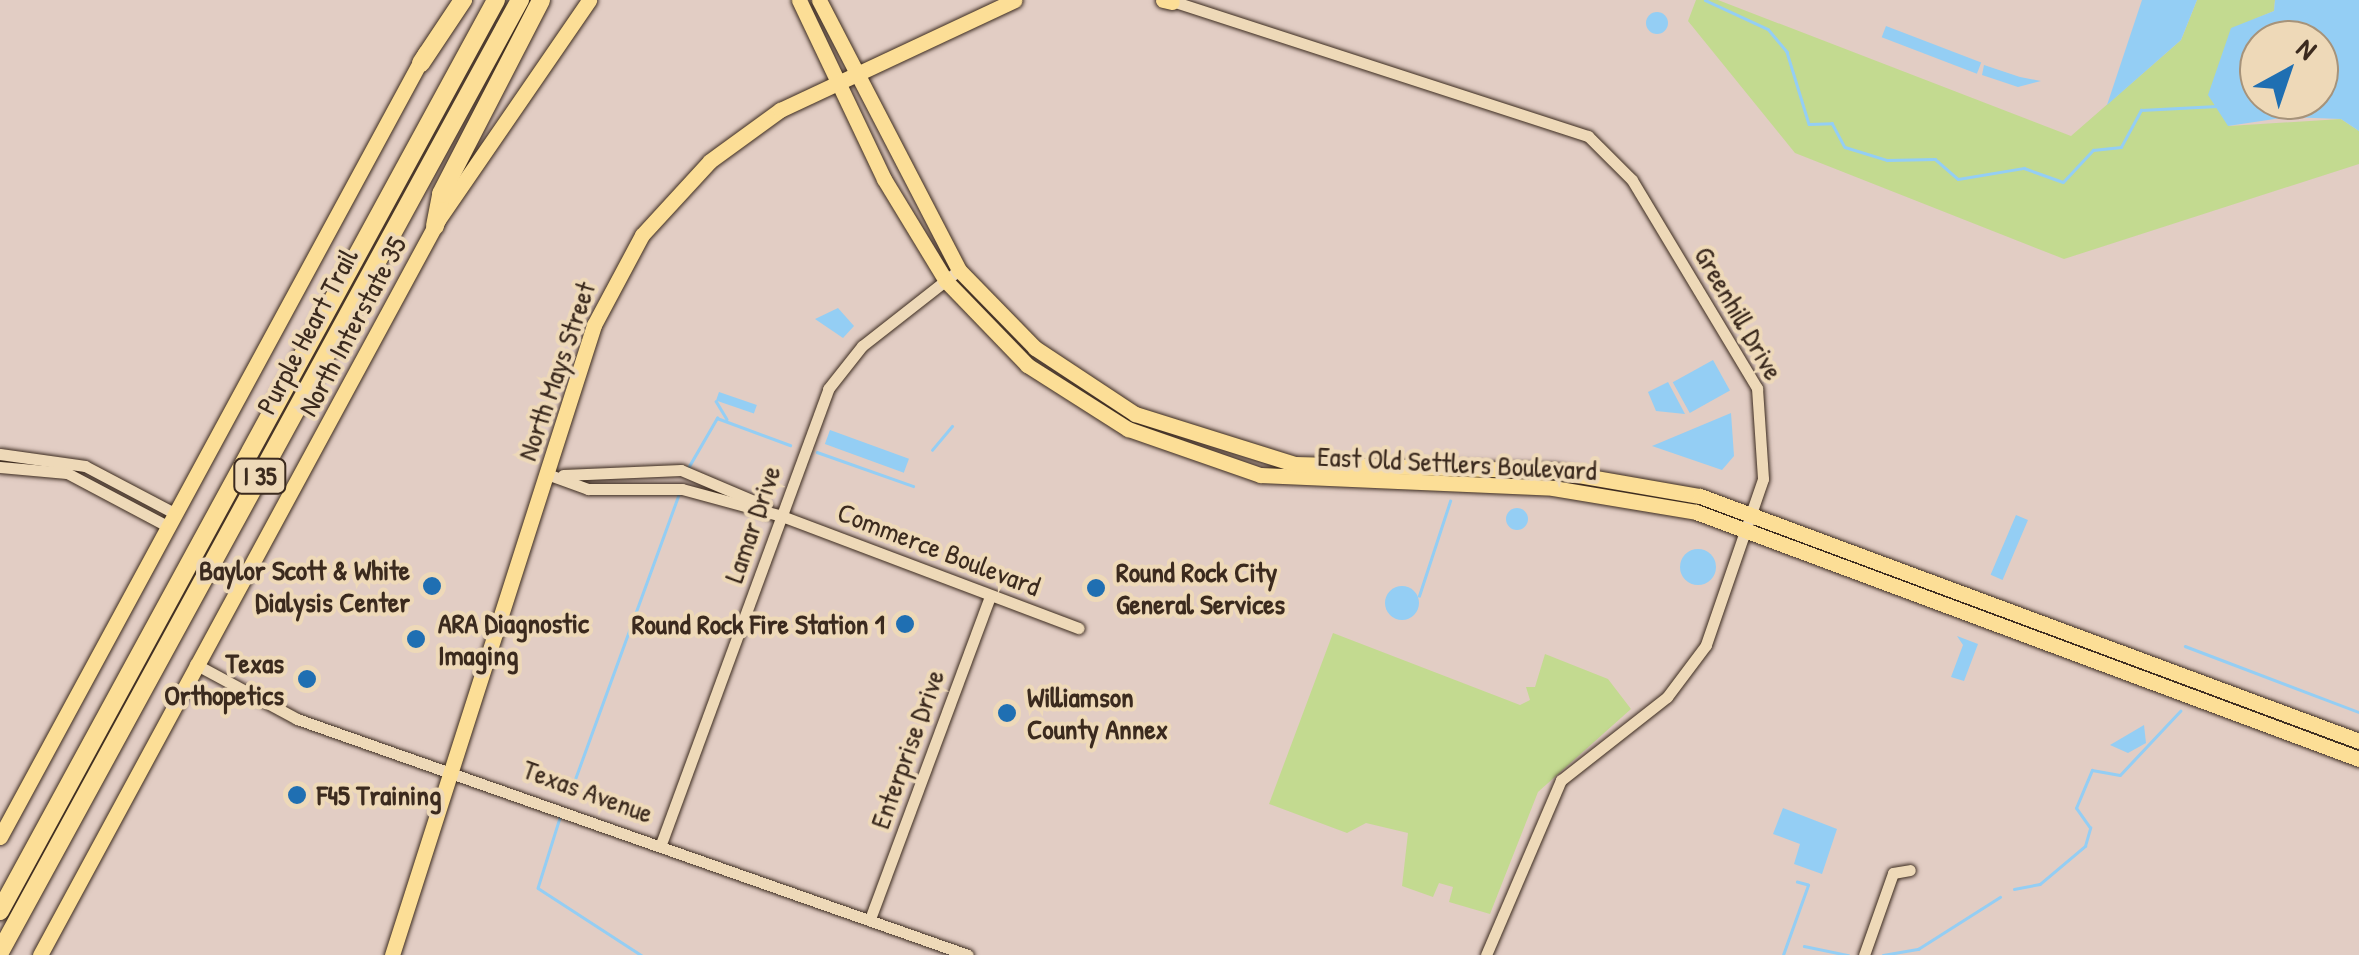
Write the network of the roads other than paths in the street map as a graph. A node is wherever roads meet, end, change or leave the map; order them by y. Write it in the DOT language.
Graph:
graph roads {
  1 [pos="451,0"];
  2 [pos="462,0"];
  3 [pos="496,0"];
  4 [pos="520,0"];
  5 [pos="541,0"];
  6 [pos="589,0"];
  7 [pos="799,0"];
  8 [pos="819,0"];
  9 [pos="1015,0"];
  10 [pos="1169,0"];
  11 [pos="420,63"];
  12 [pos="853,71"];
  13 [pos="836,79"];
  14 [pos="434,226"];
  15 [pos="959,270"];
  16 [pos="946,281"];
  17 [pos="0,454"];
  18 [pos="0,468"];
  19 [pos="547,474"];
  20 [pos="122,486"];
  21 [pos="115,498"];
  22 [pos="782,516"];
  23 [pos="171,519"];
  24 [pos="1749,520"];
  25 [pos="990,596"];
  26 [pos="1079,628"];
  27 [pos="195,664"];
  28 [pos="2359,740"];
  29 [pos="2359,759"];
  30 [pos="451,768"];
  31 [pos="0,836"];
  32 [pos="661,844"];
  33 [pos="1910,870"];
  34 [pos="0,911"];
  35 [pos="870,920"];
  36 [pos="0,952"];
  37 [pos="40,955"];
  38 [pos="392,955"];
  39 [pos="968,955"];
  40 [pos="1486,955"];
  41 [pos="1864,955"];
  1 -- 11 [label="main road"];
  2 -- 11 [label="highway"];
  3 -- 34 [label="highway, Purple Heart Trail / I 35"];
  4 -- 36 [label="highway, Purple Heart Trail / I 35"];
  5 -- 14 [label="highway"];
  6 -- 14 [label="main road, North Interstate 35"];
  7 -- 13 [label="main road, East Old Settlers Boulevard"];
  8 -- 12 [label="main road, East Old Settlers Boulevard"];
  9 -- 12 [label="main road, North Mays Street"];
  10 -- 24 [label="street, Greenhill Drive"];
  11 -- 23 [label="main road"];
  12 -- 13 [label="main road, North Mays Street"];
  12 -- 15 [label="main road, East Old Settlers Boulevard"];
  13 -- 16 [label="main road, East Old Settlers Boulevard"];
  13 -- 19 [label="main road, North Mays Street"];
  14 -- 27 [label="main road, North Interstate 35"];
  15 -- 16 [label="street, Lamar Drive"];
  15 -- 24 [label="main road, East Old Settlers Boulevard"];
  16 -- 22 [label="street, Lamar Drive"];
  16 -- 24 [label="main road, East Old Settlers Boulevard"];
  17 -- 20 [label="street"];
  18 -- 21 [label="street"];
  19 -- 22 [label="street, Commerce Boulevard"];
  19 -- 22 [label="street, Commerce Boulevard"];
  19 -- 30 [label="main road, North Mays Street"];
  20 -- 21 [label="street"];
  20 -- 23 [label="street"];
  21 -- 23 [label="street"];
  22 -- 25 [label="street, Commerce Boulevard"];
  22 -- 32 [label="street, Lamar Drive"];
  23 -- 31 [label="main road"];
  24 -- 28 [label="main road, East Old Settlers Boulevard"];
  24 -- 29 [label="main road, East Old Settlers Boulevard"];
  24 -- 40 [label="street, Greenhill Drive"];
  25 -- 26 [label="street, Commerce Boulevard"];
  25 -- 35 [label="street, Enterprise Drive"];
  27 -- 30 [label="street, Texas Avenue"];
  27 -- 37 [label="main road, North Interstate 35"];
  30 -- 32 [label="street, Texas Avenue"];
  30 -- 38 [label="main road, North Mays Street"];
  32 -- 35 [label="street, Texas Avenue"];
  33 -- 41 [label="street"];
  35 -- 39 [label="street, Texas Avenue"];
}
